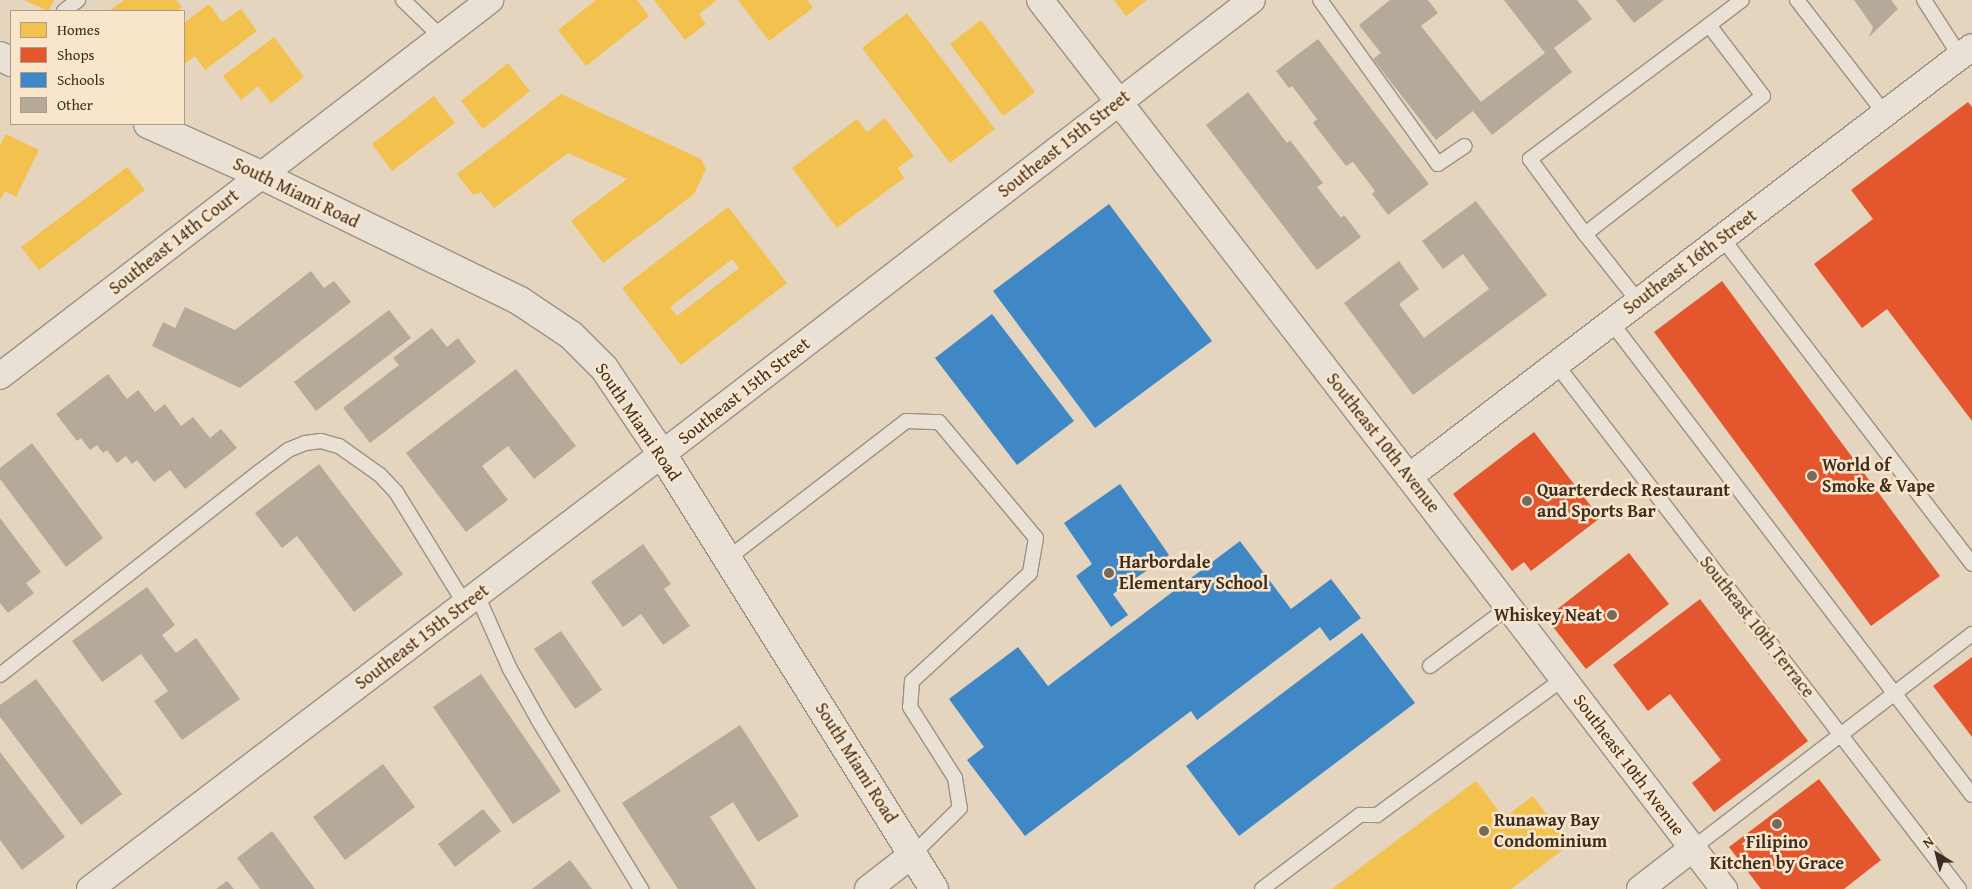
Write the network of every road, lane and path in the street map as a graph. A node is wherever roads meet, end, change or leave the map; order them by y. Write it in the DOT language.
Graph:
graph roads {
  1 [pos="78,0"];
  2 [pos="403,0"];
  3 [pos="490,0"];
  4 [pos="1040,0"];
  5 [pos="1252,0"];
  6 [pos="1320,0"];
  7 [pos="1742,0"];
  8 [pos="1797,0"];
  9 [pos="1924,0"];
  10 [pos="65,10"];
  11 [pos="1710,25"];
  12 [pos="442,37"];
  13 [pos="1966,52"];
  14 [pos="1119,102"];
  15 [pos="1885,114"];
  16 [pos="150,125"];
  17 [pos="1465,146"];
  18 [pos="261,175"];
  19 [pos="1585,234"];
  20 [pos="1722,238"];
  21 [pos="1638,302"];
  22 [pos="1611,322"];
  23 [pos="1556,364"];
  24 [pos="0,376"];
  25 [pos="662,454"];
  26 [pos="1409,477"];
  27 [pos="727,559"];
  28 [pos="1972,564"];
  29 [pos="471,599"];
  30 [pos="1508,607"];
  31 [pos="1972,634"];
  32 [pos="1430,666"];
  33 [pos="0,675"];
  34 [pos="1564,679"];
  35 [pos="1894,693"];
  36 [pos="1840,735"];
  37 [pos="1972,795"];
  38 [pos="1693,848"];
  39 [pos="913,854"];
  40 [pos="90,889"];
  41 [pos="641,889"];
  42 [pos="868,889"];
  43 [pos="934,889"];
  44 [pos="1262,889"];
  45 [pos="1640,889"];
  46 [pos="1724,889"];
  47 [pos="1959,889"];
  1 -- 10 [label="lane"];
  2 -- 12 [label="lane"];
  3 -- 12 [label="street, Southeast 14th Court"];
  4 -- 14 [label="street, Southeast 10th Avenue"];
  5 -- 14 [label="street, Southeast 15th Street"];
  6 -- 17 [label="lane"];
  7 -- 11 [label="lane"];
  8 -- 15 [label="lane"];
  9 -- 13 [label="lane"];
  11 -- 19 [label="lane"];
  11 -- 19 [label="lane"];
  12 -- 18 [label="street, Southeast 14th Court"];
  13 -- 15 [label="street, Southeast 16th Street"];
  14 -- 25 [label="street, Southeast 15th Street"];
  14 -- 26 [label="street, Southeast 10th Avenue"];
  15 -- 20 [label="street, Southeast 16th Street"];
  16 -- 18 [label="street, South Miami Road"];
  18 -- 24 [label="street, Southeast 14th Court"];
  18 -- 25 [label="street, South Miami Road"];
  19 -- 21 [label="lane"];
  20 -- 21 [label="street, Southeast 16th Street"];
  20 -- 28 [label="lane"];
  21 -- 22 [label="street, Southeast 16th Street"];
  22 -- 23 [label="street, Southeast 16th Street"];
  22 -- 35 [label="lane"];
  23 -- 26 [label="street, Southeast 16th Street"];
  23 -- 36 [label="lane, Southeast 10th Terrace"];
  25 -- 27 [label="street, South Miami Road"];
  25 -- 29 [label="street, Southeast 15th Street"];
  26 -- 30 [label="street, Southeast 10th Avenue"];
  27 -- 39 [label="street, South Miami Road"];
  27 -- 39 [label="lane"];
  29 -- 33 [label="lane"];
  29 -- 40 [label="street, Southeast 15th Street"];
  29 -- 41 [label="lane"];
  30 -- 32 [label="lane"];
  30 -- 34 [label="street, Southeast 10th Avenue"];
  31 -- 35 [label="lane"];
  34 -- 38 [label="street, Southeast 10th Avenue"];
  34 -- 44 [label="lane"];
  35 -- 36 [label="lane"];
  35 -- 37 [label="lane"];
  36 -- 38 [label="lane"];
  36 -- 47 [label="lane, Southeast 10th Terrace"];
  38 -- 45 [label="street"];
  38 -- 46 [label="street, Southeast 10th Avenue"];
  39 -- 42 [label="street"];
  39 -- 43 [label="street, South Miami Road"];
}
